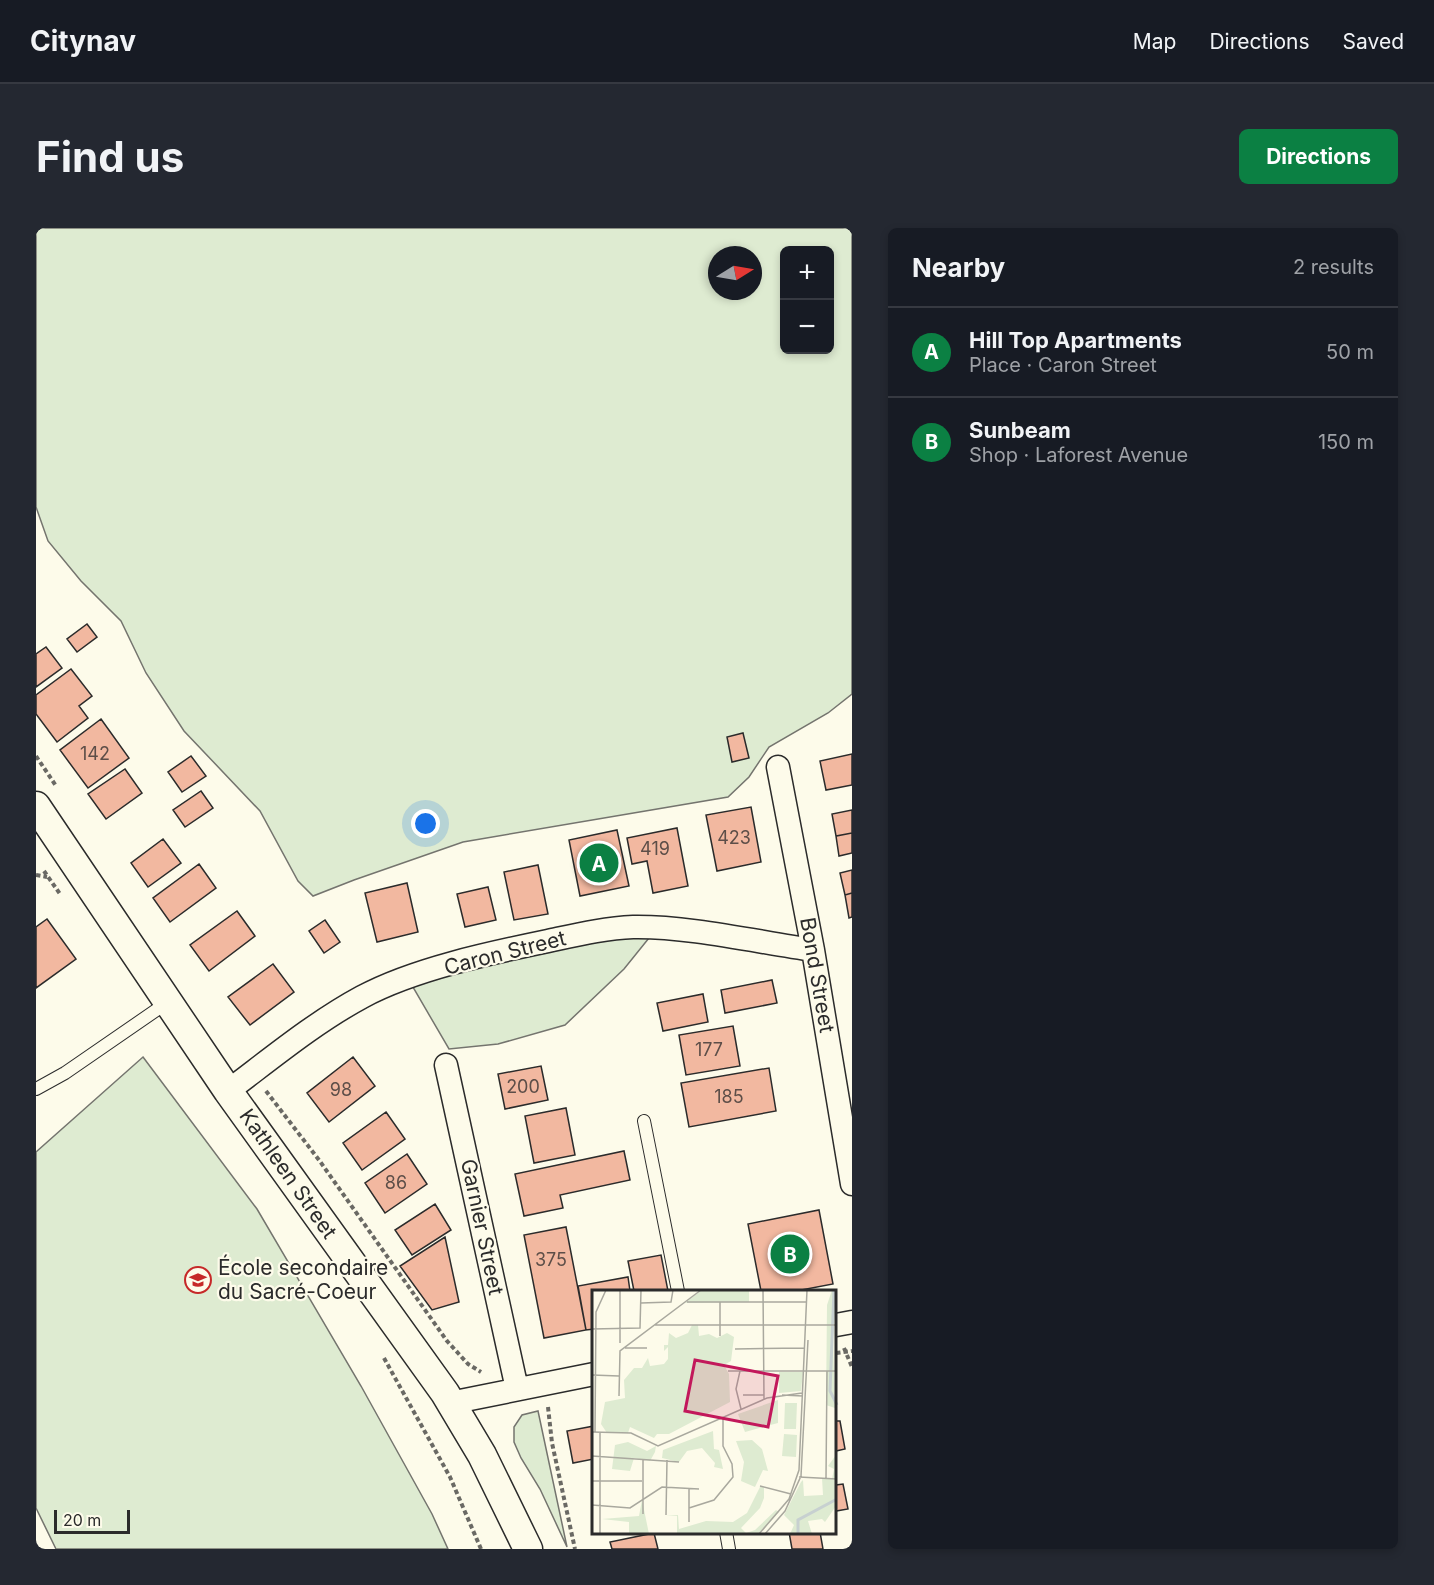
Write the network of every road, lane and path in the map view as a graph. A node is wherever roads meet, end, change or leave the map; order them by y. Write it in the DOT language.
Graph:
graph roads {
  1 [pos="36,756"];
  2 [pos="778,767"];
  3 [pos="45,813"];
  4 [pos="36,875"];
  5 [pos="48,877"];
  6 [pos="813,950"];
  7 [pos="168,1002"];
  8 [pos="446,1065"];
  9 [pos="252,1073"];
  10 [pos="36,1089"];
  11 [pos="228,1091"];
  12 [pos="644,1121"];
  13 [pos="852,1185"];
  14 [pos="678,1290"];
  15 [pos="852,1322"];
  16 [pos="837,1325"];
  17 [pos="852,1351"];
  18 [pos="837,1353"];
  19 [pos="592,1374"];
  20 [pos="515,1378"];
  21 [pos="544,1385"];
  22 [pos="450,1403"];
  23 [pos="726,1534"];
  24 [pos="528,1549"];
  25 [pos="575,1549"];
  26 [pos="729,1549"];
  1 -- 3 [label="path"];
  2 -- 6 [label="street, Bond Street"];
  3 -- 7 [label="street, Kathleen Street"];
  4 -- 5 [label="path"];
  6 -- 9 [label="street, Caron Street"];
  6 -- 13 [label="street, Bond Street"];
  7 -- 10 [label="lane"];
  7 -- 11 [label="street, Kathleen Street"];
  8 -- 20 [label="street, Garnier Street"];
  9 -- 11 [label="street, Caron Street"];
  9 -- 20 [label="path"];
  11 -- 22 [label="street, Kathleen Street"];
  12 -- 14 [label="lane"];
  15 -- 16 [label="street"];
  17 -- 18 [label="path"];
  19 -- 21 [label="street"];
  20 -- 21 [label="street"];
  20 -- 22 [label="street"];
  21 -- 25 [label="path"];
  22 -- 24 [label="street, Kathleen Street"];
  23 -- 26 [label="lane"];
}
